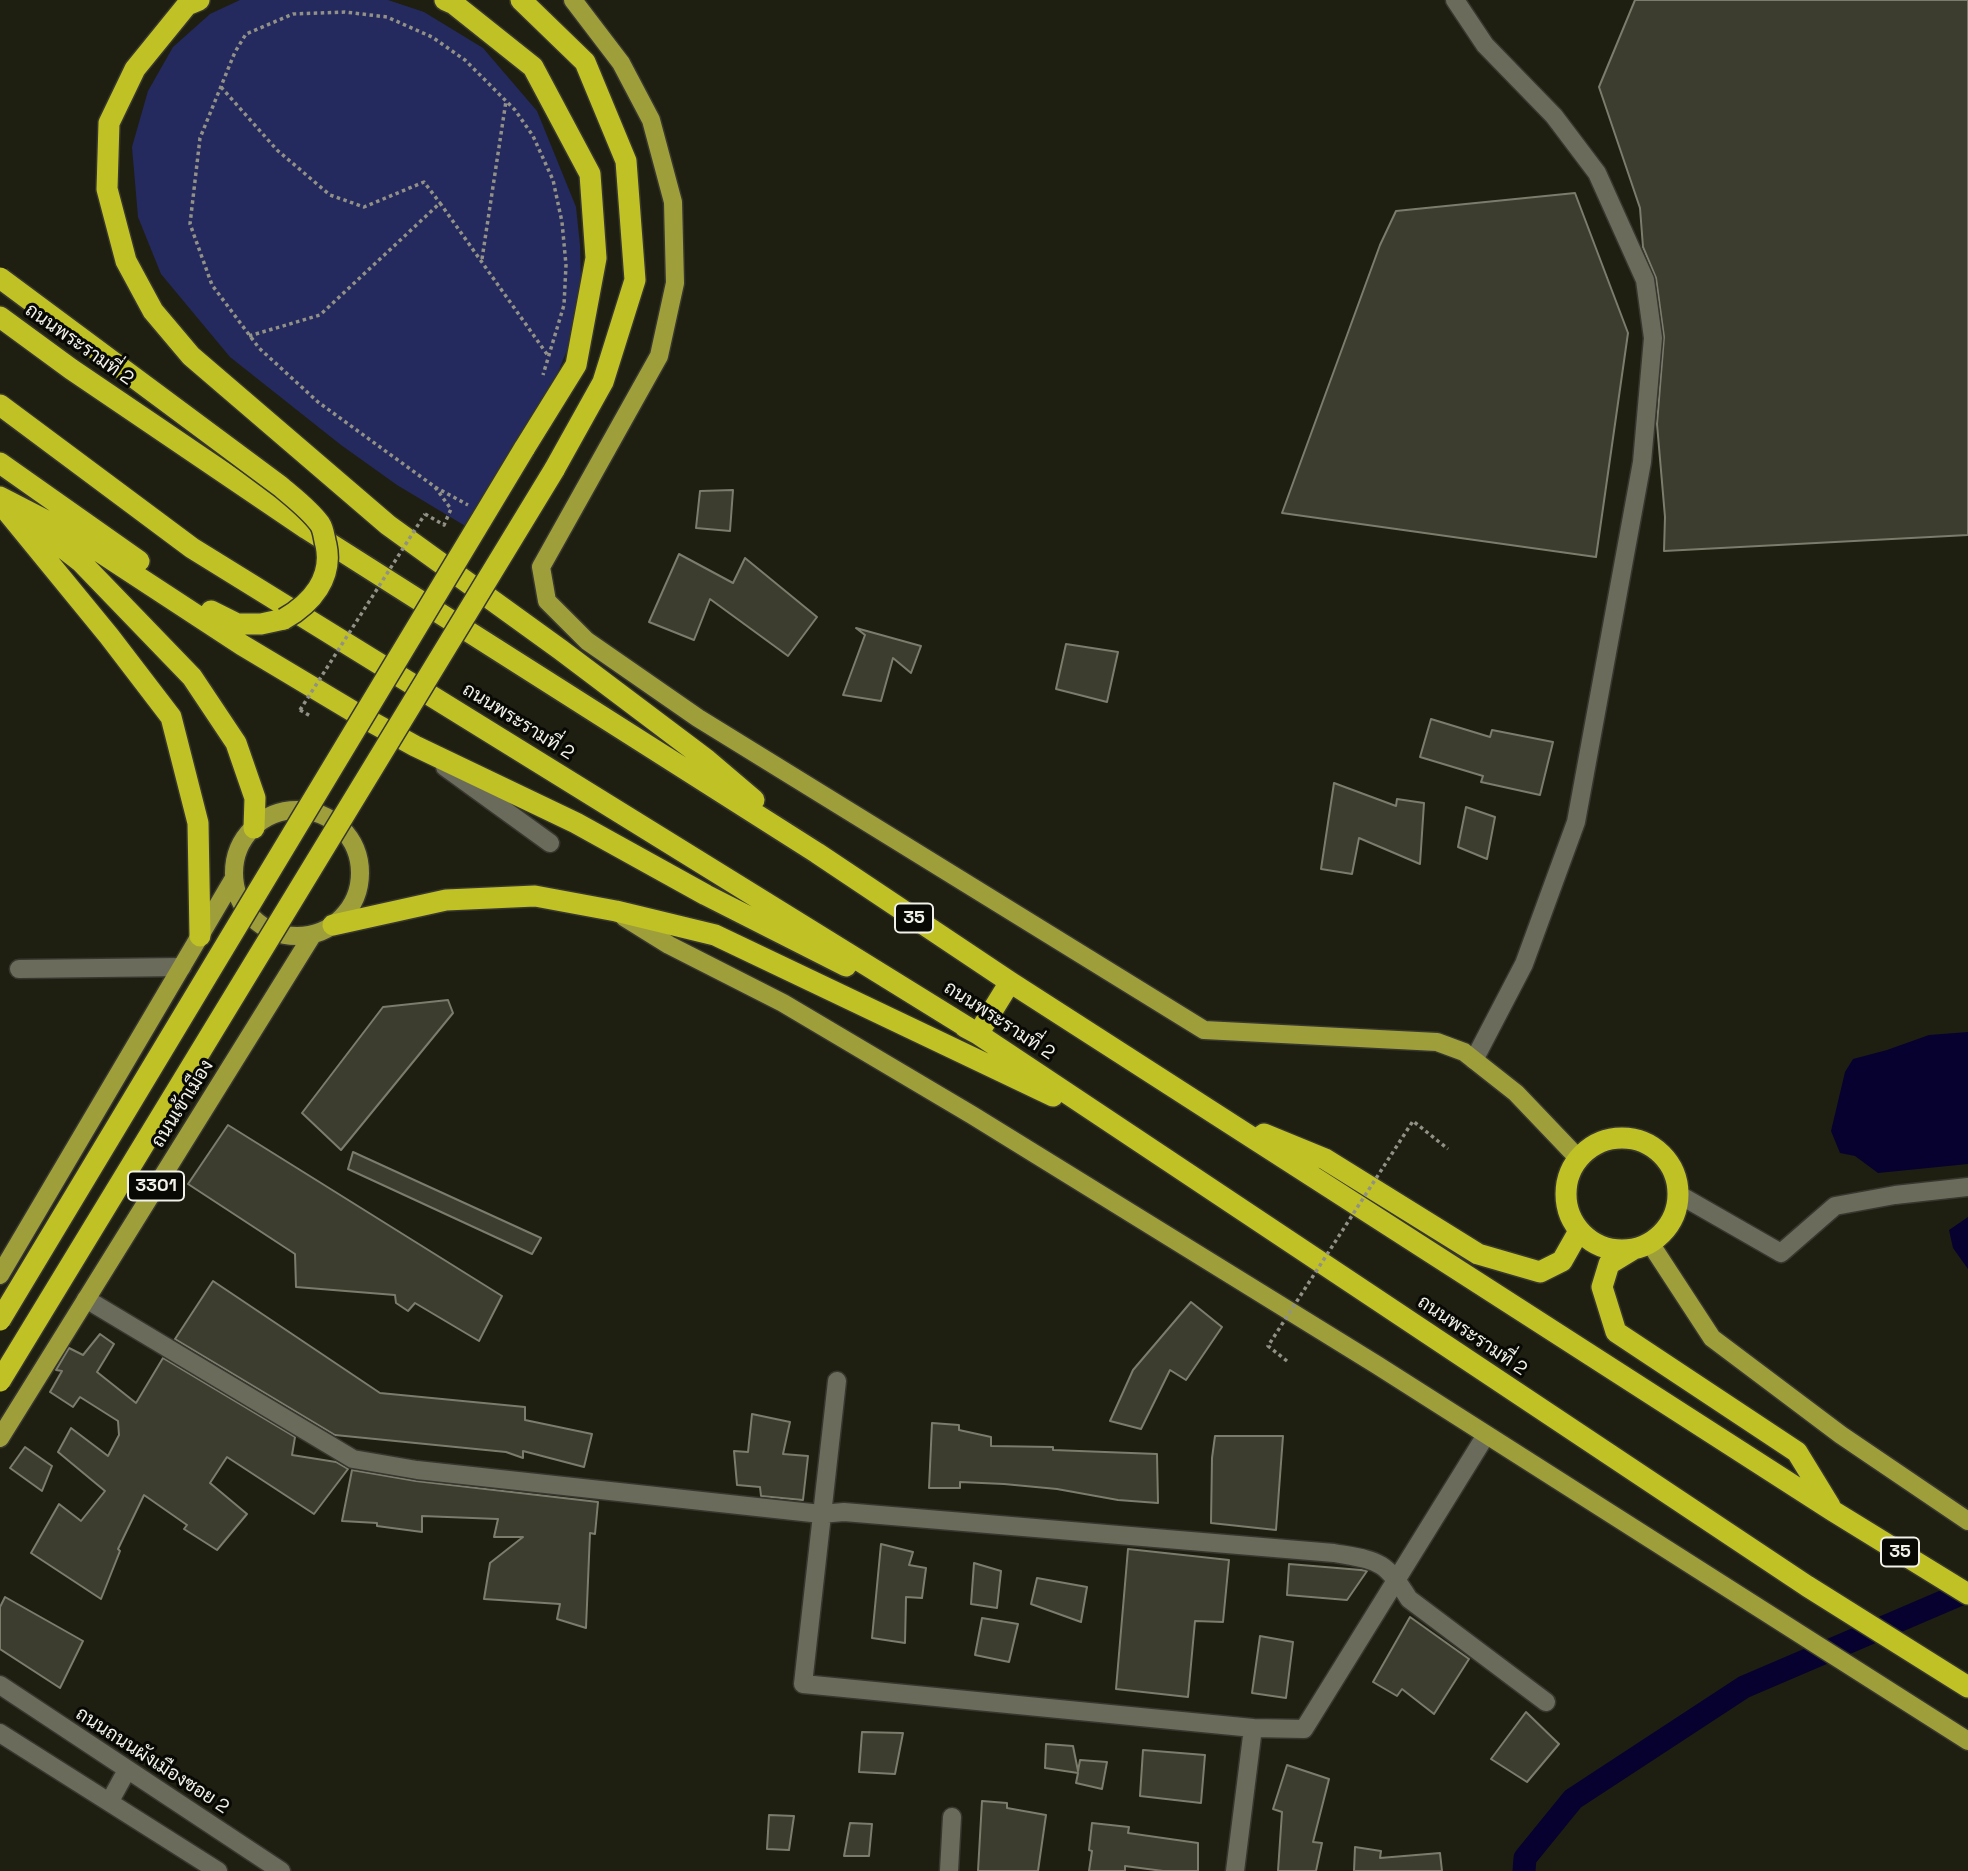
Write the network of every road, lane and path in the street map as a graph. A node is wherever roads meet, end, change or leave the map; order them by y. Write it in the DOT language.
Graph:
graph roads {
  1 [pos="199,0"];
  2 [pos="445,0"];
  3 [pos="521,0"];
  4 [pos="573,0"];
  5 [pos="1455,0"];
  6 [pos="220,87"];
  7 [pos="506,101"];
  8 [pos="440,203"];
  9 [pos="481,261"];
  10 [pos="0,278"];
  11 [pos="0,317"];
  12 [pos="249,336"];
  13 [pos="549,357"];
  14 [pos="544,375"];
  15 [pos="0,405"];
  16 [pos="0,463"];
  17 [pos="435,487"];
  18 [pos="0,499"];
  19 [pos="469,506"];
  20 [pos="359,715"];
  21 [pos="312,718"];
  22 [pos="406,741"];
  23 [pos="303,810"];
  24 [pos="254,828"];
  25 [pos="342,828"];
  26 [pos="550,843"];
  27 [pos="817,853"];
  28 [pos="234,878"];
  29 [pos="616,911"];
  30 [pos="333,925"];
  31 [pos="313,934"];
  32 [pos="200,936"];
  33 [pos="182,967"];
  34 [pos="19,969"];
  35 [pos="1010,982"];
  36 [pos="978,1034"];
  37 [pos="1474,1060"];
  38 [pos="1214,1113"];
  39 [pos="1119,1127"];
  40 [pos="1448,1149"];
  41 [pos="1578,1158"];
  42 [pos="1968,1187"];
  43 [pos="1678,1194"];
  44 [pos="1578,1231"];
  45 [pos="1641,1246"];
  46 [pos="0,1275"];
  47 [pos="86,1299"];
  48 [pos="0,1320"];
  49 [pos="1286,1361"];
  50 [pos="0,1381"];
  51 [pos="837,1381"];
  52 [pos="1486,1435"];
  53 [pos="0,1438"];
  54 [pos="1833,1511"];
  55 [pos="821,1514"];
  56 [pos="1968,1521"];
  57 [pos="1397,1580"];
  58 [pos="1968,1594"];
  59 [pos="0,1685"];
  60 [pos="1968,1687"];
  61 [pos="1546,1702"];
  62 [pos="1253,1728"];
  63 [pos="0,1733"];
  64 [pos="1968,1741"];
  65 [pos="127,1770"];
  66 [pos="110,1801"];
  67 [pos="952,1817"];
  68 [pos="218,1871"];
  69 [pos="281,1871"];
  70 [pos="949,1871"];
  71 [pos="1235,1871"];
  1 -- 27 [label="highway"];
  2 -- 48 [label="highway, bridge"];
  3 -- 50 [label="highway, bridge"];
  4 -- 37 [label="main road"];
  5 -- 37 [label="street"];
  6 -- 7 [label="path"];
  6 -- 8 [label="path"];
  6 -- 12 [label="path"];
  7 -- 9 [label="path"];
  7 -- 13 [label="path"];
  8 -- 9 [label="path"];
  8 -- 12 [label="path"];
  9 -- 13 [label="path"];
  10 -- 16 [label="highway, bridge"];
  11 -- 27 [label="highway, ถนนพระรามที่ 2 / 35"];
  12 -- 17 [label="path"];
  13 -- 14 [label="path"];
  15 -- 36 [label="highway, ถนนพระรามที่ 2"];
  17 -- 19 [label="path"];
  17 -- 21 [label="path, bridge"];
  18 -- 20 [label="highway"];
  18 -- 24 [label="highway"];
  18 -- 32 [label="highway"];
  20 -- 22 [label="highway"];
  20 -- 23 [label="highway"];
  22 -- 25 [label="highway"];
  22 -- 26 [label="street"];
  22 -- 36 [label="highway"];
  23 -- 24 [label="main road"];
  23 -- 25 [label="main road"];
  24 -- 28 [label="main road"];
  25 -- 30 [label="main road"];
  27 -- 35 [label="highway, ถนนพระรามที่ 2 / 35"];
  28 -- 31 [label="main road"];
  28 -- 32 [label="main road"];
  29 -- 30 [label="highway"];
  29 -- 39 [label="highway"];
  29 -- 52 [label="main road"];
  30 -- 31 [label="main road"];
  31 -- 47 [label="main road, ถนนเข้าเมือง / 3301"];
  32 -- 33 [label="main road"];
  33 -- 34 [label="street"];
  33 -- 46 [label="main road"];
  35 -- 36 [label="highway"];
  35 -- 38 [label="highway, ถนนพระรามที่ 2 / 35"];
  36 -- 39 [label="highway, ถนนพระรามที่ 2"];
  37 -- 41 [label="main road"];
  38 -- 44 [label="highway"];
  38 -- 54 [label="highway, ถนนพระรามที่ 2 / 35"];
  39 -- 60 [label="highway, ถนนพระรามที่ 2"];
  40 -- 49 [label="path, bridge"];
  41 -- 43 [label="highway"];
  41 -- 44 [label="highway"];
  42 -- 43 [label="street"];
  43 -- 45 [label="highway"];
  44 -- 45 [label="highway"];
  45 -- 54 [label="highway"];
  45 -- 56 [label="main road"];
  47 -- 53 [label="main road, ถนนเข้าเมือง / 3301"];
  47 -- 55 [label="street"];
  51 -- 55 [label="street"];
  52 -- 57 [label="street"];
  52 -- 64 [label="main road"];
  54 -- 58 [label="highway, ถนนพระรามที่ 2 / 35"];
  55 -- 57 [label="street"];
  55 -- 62 [label="street"];
  57 -- 61 [label="street"];
  57 -- 62 [label="street"];
  59 -- 65 [label="street, ถนนถนนผังเมืองซอย 2"];
  62 -- 71 [label="street"];
  63 -- 66 [label="street"];
  65 -- 66 [label="street"];
  65 -- 69 [label="street, ถนนถนนผังเมืองซอย 2"];
  66 -- 68 [label="street"];
  67 -- 70 [label="street"];
}
